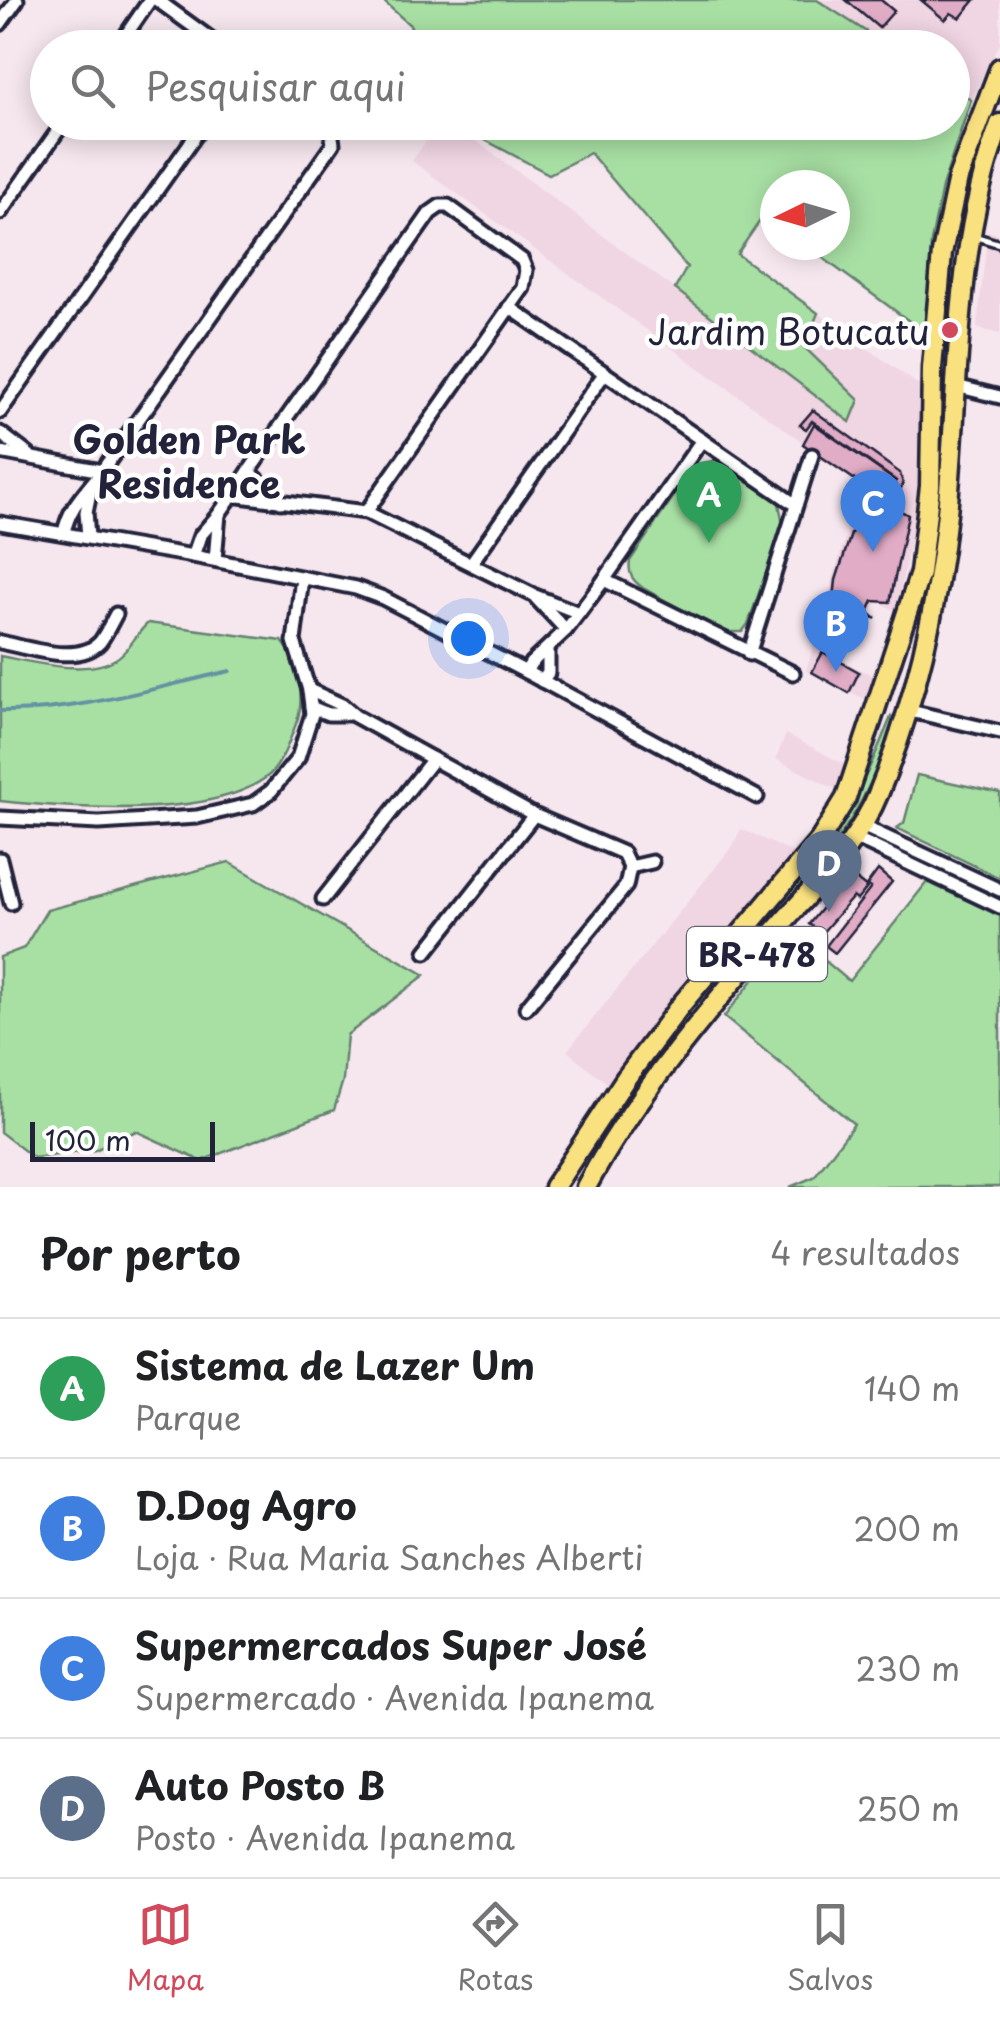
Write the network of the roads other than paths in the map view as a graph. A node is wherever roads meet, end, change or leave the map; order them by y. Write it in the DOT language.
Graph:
graph roads {
  1 [pos="17,0"];
  2 [pos="153,0"];
  3 [pos="0,24"];
  4 [pos="130,30"];
  5 [pos="197,30"];
  6 [pos="1000,68"];
  7 [pos="1000,124"];
  8 [pos="51,140"];
  9 [pos="193,140"];
  10 [pos="333,140"];
  11 [pos="0,213"];
  12 [pos="970,235"];
  13 [pos="1000,244"];
  14 [pos="509,307"];
  15 [pos="604,374"];
  16 [pos="956,386"];
  17 [pos="1000,397"];
  18 [pos="0,412"];
  19 [pos="930,431"];
  20 [pos="0,433"];
  21 [pos="702,440"];
  22 [pos="0,452"];
  23 [pos="812,455"];
  24 [pos="32,458"];
  25 [pos="102,471"];
  26 [pos="249,471"];
  27 [pos="92,484"];
  28 [pos="231,496"];
  29 [pos="281,502"];
  30 [pos="796,506"];
  31 [pos="366,512"];
  32 [pos="218,514"];
  33 [pos="0,524"];
  34 [pos="64,533"];
  35 [pos="88,538"];
  36 [pos="194,556"];
  37 [pos="215,560"];
  38 [pos="472,562"];
  39 [pos="302,578"];
  40 [pos="604,580"];
  41 [pos="533,595"];
  42 [pos="914,596"];
  43 [pos="579,613"];
  44 [pos="116,614"];
  45 [pos="566,630"];
  46 [pos="0,642"];
  47 [pos="548,650"];
  48 [pos="749,654"];
  49 [pos="526,672"];
  50 [pos="792,674"];
  51 [pos="542,681"];
  52 [pos="309,690"];
  53 [pos="317,710"];
  54 [pos="906,710"];
  55 [pos="354,716"];
  56 [pos="1000,732"];
  57 [pos="433,759"];
  58 [pos="757,797"];
  59 [pos="534,815"];
  60 [pos="0,818"];
  61 [pos="856,831"];
  62 [pos="0,858"];
  63 [pos="652,862"];
  64 [pos="630,867"];
  65 [pos="1000,890"];
  66 [pos="323,899"];
  67 [pos="11,902"];
  68 [pos="1000,906"];
  69 [pos="426,952"];
  70 [pos="526,1008"];
  71 [pos="554,1187"];
  72 [pos="586,1187"];
  1 -- 3 [label="street"];
  2 -- 4 [label="street"];
  2 -- 5 [label="street"];
  6 -- 19 [label="main road, BR-478"];
  7 -- 12 [label="main road, BR-478"];
  8 -- 11 [label="street"];
  9 -- 18 [label="street"];
  10 -- 25 [label="street"];
  12 -- 13 [label="lane"];
  12 -- 16 [label="main road, BR-478"];
  14 -- 15 [label="street"];
  14 -- 26 [label="street"];
  14 -- 31 [label="street"];
  15 -- 21 [label="street"];
  15 -- 38 [label="street"];
  16 -- 17 [label="street"];
  16 -- 19 [label="main road"];
  16 -- 54 [label="main road, BR-478"];
  19 -- 42 [label="main road, BR-478"];
  20 -- 24 [label="street"];
  21 -- 30 [label="street"];
  21 -- 40 [label="street"];
  22 -- 24 [label="street"];
  23 -- 30 [label="street"];
  24 -- 25 [label="street"];
  25 -- 27 [label="street"];
  26 -- 28 [label="street"];
  26 -- 29 [label="street"];
  27 -- 34 [label="street"];
  27 -- 35 [label="street"];
  28 -- 29 [label="street"];
  28 -- 32 [label="street"];
  29 -- 31 [label="street"];
  30 -- 48 [label="street"];
  31 -- 38 [label="street"];
  32 -- 36 [label="street"];
  32 -- 37 [label="street"];
  33 -- 34 [label="street"];
  34 -- 35 [label="street"];
  35 -- 36 [label="street"];
  36 -- 37 [label="street"];
  37 -- 39 [label="street"];
  38 -- 41 [label="street"];
  39 -- 49 [label="street"];
  39 -- 52 [label="street"];
  40 -- 43 [label="street"];
  40 -- 48 [label="street"];
  41 -- 43 [label="street"];
  41 -- 45 [label="street"];
  42 -- 54 [label="main road"];
  42 -- 71 [label="main road, BR-478"];
  43 -- 45 [label="street"];
  44 -- 46 [label="street"];
  45 -- 47 [label="street"];
  47 -- 49 [label="street"];
  47 -- 51 [label="street"];
  48 -- 50 [label="street"];
  49 -- 51 [label="street"];
  51 -- 58 [label="street"];
  52 -- 53 [label="street"];
  52 -- 55 [label="street"];
  53 -- 55 [label="street"];
  53 -- 60 [label="street"];
  54 -- 56 [label="street"];
  54 -- 61 [label="main road, BR-478"];
  55 -- 57 [label="street"];
  57 -- 59 [label="street"];
  57 -- 66 [label="street"];
  59 -- 64 [label="street"];
  59 -- 69 [label="street"];
  61 -- 65 [label="street"];
  61 -- 68 [label="street"];
  61 -- 72 [label="main road, BR-478"];
  62 -- 67 [label="street"];
  63 -- 64 [label="street"];
  64 -- 70 [label="street"];
}
